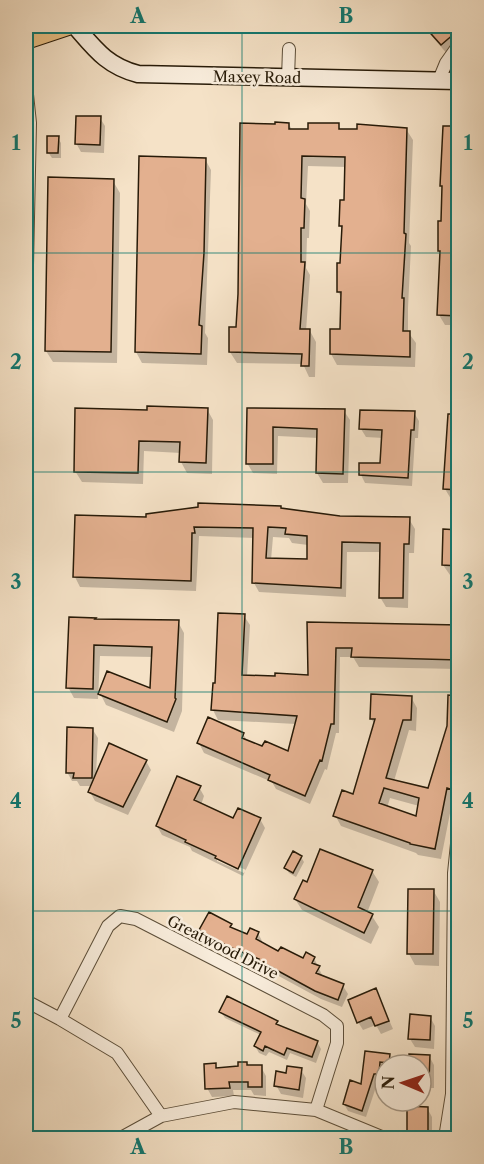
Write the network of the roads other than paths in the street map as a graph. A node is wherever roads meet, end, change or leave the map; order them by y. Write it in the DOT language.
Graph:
graph roads {
  1 [pos="68,26"];
  2 [pos="75,26"];
  3 [pos="26,40"];
  4 [pos="459,46"];
  5 [pos="289,49"];
  6 [pos="288,78"];
  7 [pos="439,81"];
  8 [pos="459,81"];
  9 [pos="26,85"];
  10 [pos="26,312"];
  11 [pos="459,834"];
  12 [pos="26,1001"];
  13 [pos="60,1018"];
  14 [pos="316,1110"];
  15 [pos="161,1116"];
  16 [pos="121,1138"];
  17 [pos="384,1138"];
  18 [pos="445,1138"];
  1 -- 3 [label="main road"];
  2 -- 6 [label="street, Maxey Road"];
  4 -- 7 [label="street"];
  5 -- 6 [label="street"];
  6 -- 7 [label="street, Maxey Road"];
  7 -- 8 [label="street, Maxey Road"];
  9 -- 10 [label="street"];
  11 -- 18 [label="street"];
  12 -- 13 [label="street"];
  13 -- 14 [label="street, Greatwood Drive"];
  13 -- 15 [label="street"];
  14 -- 15 [label="street"];
  14 -- 17 [label="street"];
  15 -- 16 [label="street"];
}
